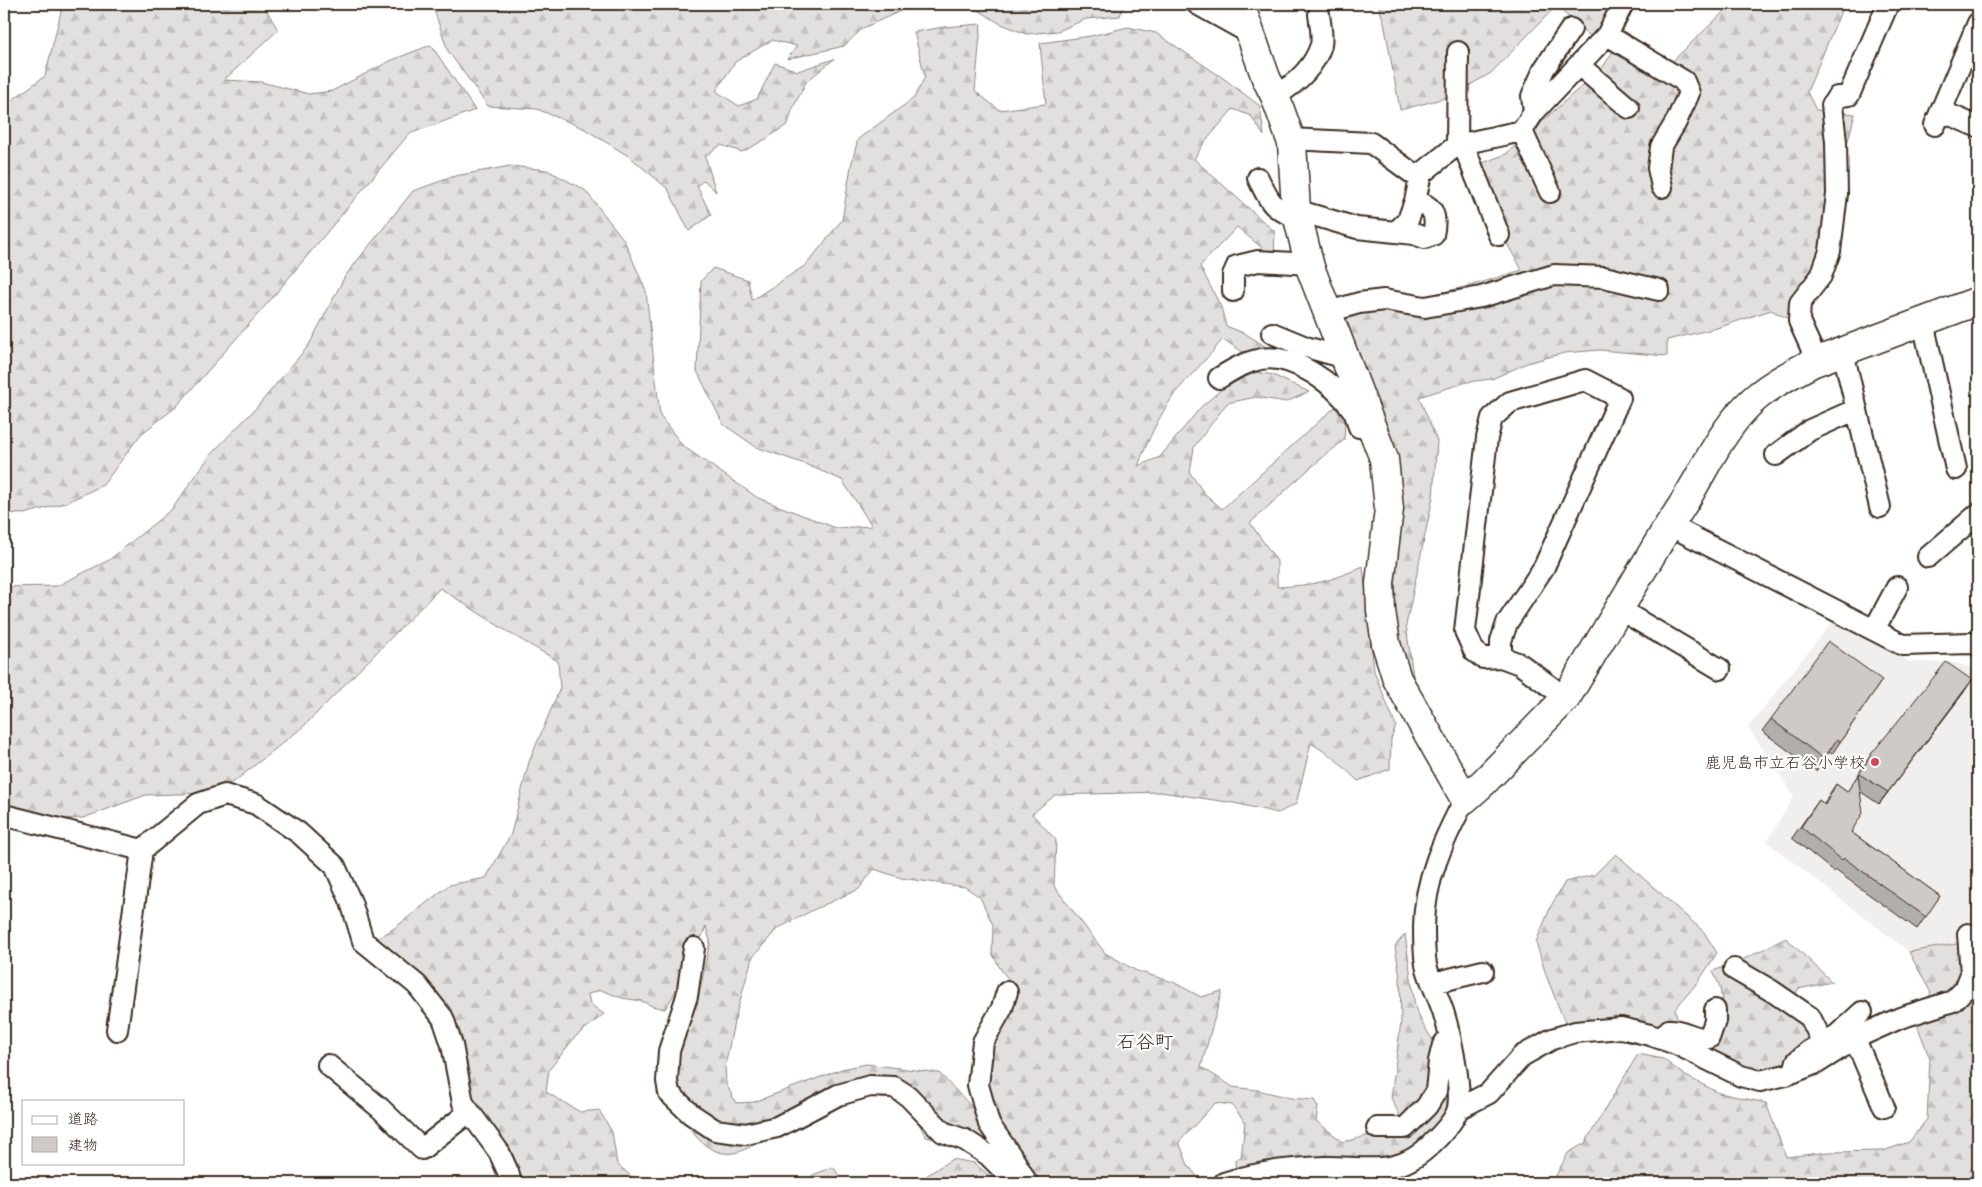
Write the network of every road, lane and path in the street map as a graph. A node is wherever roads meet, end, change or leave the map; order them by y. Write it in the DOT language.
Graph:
graph roads {
  1 [pos="1197,4"];
  2 [pos="1240,4"];
  3 [pos="1623,4"];
  4 [pos="1888,4"];
  5 [pos="1319,14"];
  6 [pos="1572,29"];
  7 [pos="1976,33"];
  8 [pos="1251,34"];
  9 [pos="1607,35"];
  10 [pos="1458,52"];
  11 [pos="1580,66"];
  12 [pos="1275,96"];
  13 [pos="1529,98"];
  14 [pos="1629,108"];
  15 [pos="1976,126"];
  16 [pos="1522,131"];
  17 [pos="1290,139"];
  18 [pos="1460,144"];
  19 [pos="1258,178"];
  20 [pos="1420,179"];
  21 [pos="1662,187"];
  22 [pos="1550,192"];
  23 [pos="1416,201"];
  24 [pos="1297,213"];
  25 [pos="1396,232"];
  26 [pos="1499,235"];
  27 [pos="1310,264"];
  28 [pos="1659,290"];
  29 [pos="1233,291"];
  30 [pos="1978,301"];
  31 [pos="1328,312"];
  32 [pos="1922,322"];
  33 [pos="1272,333"];
  34 [pos="1844,352"];
  35 [pos="1345,358"];
  36 [pos="1817,361"];
  37 [pos="1219,378"];
  38 [pos="1857,409"];
  39 [pos="1776,455"];
  40 [pos="1385,466"];
  41 [pos="1956,469"];
  42 [pos="1880,507"];
  43 [pos="1978,514"];
  44 [pos="1669,525"];
  45 [pos="1928,557"];
  46 [pos="1897,587"];
  47 [pos="1619,609"];
  48 [pos="1874,630"];
  49 [pos="1978,645"];
  50 [pos="1502,658"];
  51 [pos="1720,669"];
  52 [pos="1566,698"];
  53 [pos="1465,798"];
  54 [pos="4,815"];
  55 [pos="142,850"];
  56 [pos="1968,934"];
  57 [pos="694,948"];
  58 [pos="1734,969"];
  59 [pos="1484,971"];
  60 [pos="1433,984"];
  61 [pos="1007,992"];
  62 [pos="1715,1010"];
  63 [pos="1862,1012"];
  64 [pos="117,1030"];
  65 [pos="1448,1037"];
  66 [pos="1662,1039"];
  67 [pos="1855,1039"];
  68 [pos="1823,1043"];
  69 [pos="328,1065"];
  70 [pos="1794,1072"];
  71 [pos="1884,1107"];
  72 [pos="1458,1109"];
  73 [pos="469,1112"];
  74 [pos="1377,1128"];
  75 [pos="1387,1175"];
  76 [pos="512,1183"];
  77 [pos="1016,1183"];
  78 [pos="1027,1183"];
  79 [pos="1224,1183"];
  1 -- 8 [label="street"];
  2 -- 8 [label="street"];
  3 -- 9 [label="street"];
  4 -- 36 [label="street"];
  5 -- 12 [label="street"];
  6 -- 13 [label="street"];
  7 -- 15 [label="street"];
  8 -- 12 [label="street"];
  9 -- 11 [label="street"];
  9 -- 21 [label="street"];
  10 -- 18 [label="street"];
  11 -- 13 [label="street"];
  11 -- 14 [label="street"];
  12 -- 17 [label="street"];
  13 -- 16 [label="street"];
  16 -- 18 [label="street"];
  16 -- 22 [label="street"];
  17 -- 20 [label="street"];
  17 -- 24 [label="street"];
  18 -- 20 [label="street"];
  18 -- 26 [label="street"];
  19 -- 24 [label="street"];
  20 -- 23 [label="street"];
  23 -- 25 [label="street"];
  23 -- 25 [label="street"];
  24 -- 25 [label="street"];
  24 -- 27 [label="street"];
  27 -- 29 [label="street"];
  27 -- 31 [label="street"];
  28 -- 31 [label="street"];
  30 -- 32 [label="street"];
  31 -- 35 [label="street"];
  32 -- 34 [label="street"];
  32 -- 41 [label="street"];
  33 -- 35 [label="street"];
  34 -- 36 [label="street"];
  34 -- 38 [label="street"];
  35 -- 40 [label="street"];
  36 -- 44 [label="street"];
  37 -- 40 [label="street"];
  38 -- 39 [label="street"];
  38 -- 42 [label="street"];
  40 -- 53 [label="street"];
  43 -- 45 [label="street"];
  44 -- 47 [label="street"];
  44 -- 48 [label="street"];
  46 -- 48 [label="street"];
  47 -- 51 [label="street"];
  47 -- 52 [label="street"];
  48 -- 49 [label="street"];
  50 -- 50 [label="street"];
  50 -- 52 [label="street"];
  52 -- 53 [label="street"];
  53 -- 60 [label="street"];
  54 -- 55 [label="street"];
  55 -- 64 [label="street"];
  55 -- 73 [label="street"];
  56 -- 67 [label="street"];
  57 -- 77 [label="street"];
  58 -- 68 [label="street"];
  59 -- 60 [label="street"];
  60 -- 65 [label="street"];
  61 -- 78 [label="street"];
  62 -- 66 [label="street"];
  63 -- 68 [label="street"];
  65 -- 72 [label="street"];
  65 -- 74 [label="street"];
  66 -- 70 [label="street"];
  66 -- 72 [label="street"];
  67 -- 70 [label="street"];
  67 -- 71 [label="street"];
  68 -- 70 [label="street"];
  69 -- 73 [label="street"];
  72 -- 75 [label="street"];
  73 -- 76 [label="street"];
  75 -- 79 [label="street"];
}
